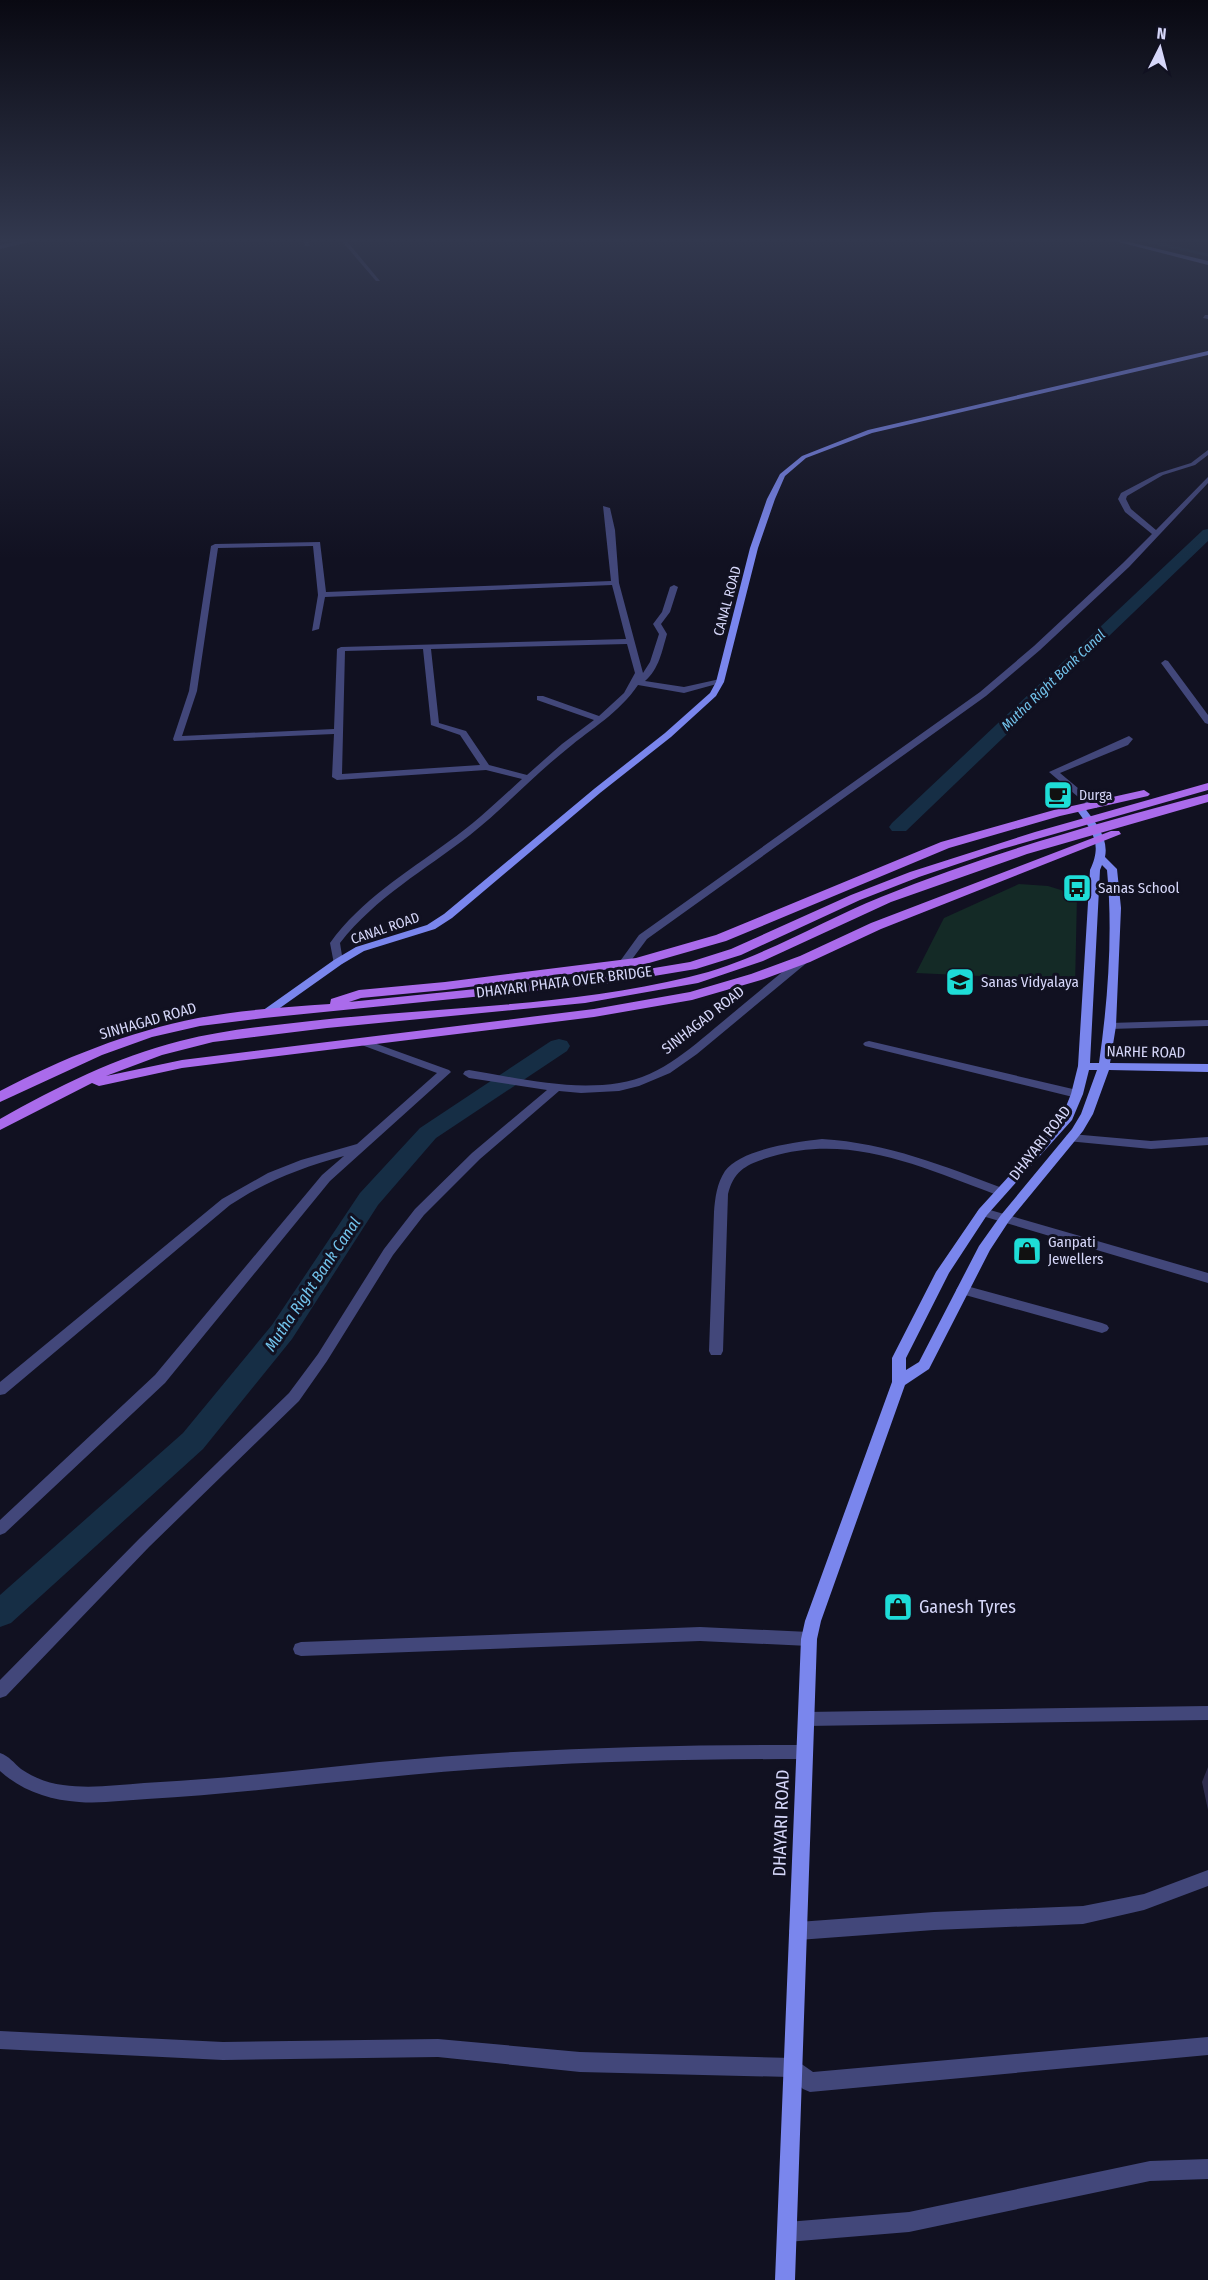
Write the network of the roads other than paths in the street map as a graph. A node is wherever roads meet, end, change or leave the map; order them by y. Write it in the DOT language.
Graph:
graph roads {
  1 [pos="1208,353"];
  2 [pos="1208,452"];
  3 [pos="1208,479"];
  4 [pos="606,508"];
  5 [pos="1155,533"];
  6 [pos="615,583"];
  7 [pos="674,587"];
  8 [pos="322,595"];
  9 [pos="315,629"];
  10 [pos="630,641"];
  11 [pos="427,646"];
  12 [pos="1165,663"];
  13 [pos="636,682"];
  14 [pos="720,682"];
  15 [pos="540,698"];
  16 [pos="599,719"];
  17 [pos="1208,721"];
  18 [pos="338,730"];
  19 [pos="1129,739"];
  20 [pos="486,767"];
  21 [pos="530,778"];
  22 [pos="1208,778"];
  23 [pos="1208,786"];
  24 [pos="1208,798"];
  25 [pos="1208,806"];
  26 [pos="1088,807"];
  27 [pos="1101,838"];
  28 [pos="1101,859"];
  29 [pos="805,958"];
  30 [pos="338,962"];
  31 [pos="623,964"];
  32 [pos="315,1010"];
  33 [pos="266,1013"];
  34 [pos="1208,1023"];
  35 [pos="1110,1026"];
  36 [pos="363,1041"];
  37 [pos="869,1044"];
  38 [pos="1084,1066"];
  39 [pos="1104,1067"];
  40 [pos="1208,1068"];
  41 [pos="469,1074"];
  42 [pos="557,1087"];
  43 [pos="1077,1094"];
  44 [pos="0,1097"];
  45 [pos="48,1098"];
  46 [pos="0,1125"];
  47 [pos="1071,1138"];
  48 [pos="1208,1141"];
  49 [pos="362,1146"];
  50 [pos="1001,1192"];
  51 [pos="983,1212"];
  52 [pos="1005,1218"];
  53 [pos="1208,1278"];
  54 [pos="963,1290"];
  55 [pos="1102,1328"];
  56 [pos="716,1351"];
  57 [pos="899,1382"];
  58 [pos="0,1390"];
  59 [pos="0,1529"];
  60 [pos="809,1639"];
  61 [pos="302,1649"];
  62 [pos="0,1691"];
  63 [pos="1208,1713"];
  64 [pos="806,1719"];
  65 [pos="805,1752"];
  66 [pos="0,1760"];
  67 [pos="1208,1878"];
  68 [pos="798,1931"];
  69 [pos="0,2040"];
  70 [pos="1208,2046"];
  71 [pos="793,2068"];
  72 [pos="1208,2169"];
  73 [pos="787,2232"];
  74 [pos="785,2280"];
  1 -- 14 [label="street, CANAL ROAD"];
  2 -- 5 [label="street"];
  3 -- 5 [label="street"];
  4 -- 6 [label="street"];
  5 -- 31 [label="street"];
  6 -- 8 [label="street"];
  6 -- 10 [label="street"];
  7 -- 13 [label="street"];
  8 -- 9 [label="street"];
  8 -- 18 [label="street"];
  10 -- 11 [label="street"];
  10 -- 13 [label="street"];
  11 -- 18 [label="street"];
  11 -- 20 [label="street"];
  12 -- 17 [label="street"];
  13 -- 14 [label="street"];
  13 -- 16 [label="street"];
  14 -- 30 [label="street, CANAL ROAD"];
  15 -- 16 [label="street"];
  16 -- 21 [label="street"];
  18 -- 20 [label="street"];
  19 -- 26 [label="street"];
  20 -- 21 [label="street"];
  21 -- 30 [label="street"];
  22 -- 26 [label="main road"];
  23 -- 32 [label="main road, DHAYARI PHATA OVER BRIDGE"];
  24 -- 45 [label="main road, DHAYARI PHATA OVER BRIDGE"];
  25 -- 27 [label="main road"];
  26 -- 27 [label="street"];
  26 -- 31 [label="main road"];
  27 -- 28 [label="street, DHAYARI ROAD"];
  27 -- 29 [label="main road"];
  28 -- 35 [label="street, DHAYARI ROAD"];
  28 -- 38 [label="street, DHAYARI ROAD"];
  29 -- 36 [label="main road"];
  29 -- 42 [label="street, SINHAGAD ROAD"];
  30 -- 33 [label="street, CANAL ROAD"];
  31 -- 32 [label="main road"];
  32 -- 33 [label="main road, SINHAGAD ROAD"];
  33 -- 44 [label="main road, SINHAGAD ROAD"];
  34 -- 35 [label="street"];
  35 -- 39 [label="street, DHAYARI ROAD"];
  36 -- 45 [label="main road"];
  36 -- 49 [label="street"];
  37 -- 43 [label="street"];
  38 -- 39 [label="street, NARHE ROAD"];
  38 -- 43 [label="street, DHAYARI ROAD"];
  39 -- 40 [label="street, NARHE ROAD"];
  39 -- 47 [label="street, DHAYARI ROAD"];
  41 -- 42 [label="street, SINHAGAD ROAD"];
  42 -- 62 [label="street"];
  43 -- 50 [label="street, DHAYARI ROAD"];
  45 -- 46 [label="main road"];
  47 -- 48 [label="street"];
  47 -- 52 [label="street, DHAYARI ROAD"];
  49 -- 58 [label="street"];
  49 -- 59 [label="street"];
  50 -- 51 [label="street, DHAYARI ROAD"];
  50 -- 56 [label="street"];
  51 -- 52 [label="street"];
  51 -- 57 [label="street, DHAYARI ROAD"];
  52 -- 53 [label="street"];
  52 -- 54 [label="street, DHAYARI ROAD"];
  54 -- 55 [label="street"];
  54 -- 57 [label="street, DHAYARI ROAD"];
  57 -- 60 [label="street, DHAYARI ROAD"];
  60 -- 61 [label="street"];
  60 -- 64 [label="street, DHAYARI ROAD"];
  63 -- 64 [label="street"];
  64 -- 65 [label="street, DHAYARI ROAD"];
  65 -- 66 [label="street"];
  65 -- 68 [label="street, DHAYARI ROAD"];
  67 -- 68 [label="street"];
  68 -- 71 [label="street, DHAYARI ROAD"];
  69 -- 71 [label="street"];
  70 -- 71 [label="street"];
  71 -- 73 [label="street, DHAYARI ROAD"];
  72 -- 73 [label="street"];
  73 -- 74 [label="street, DHAYARI ROAD"];
}
